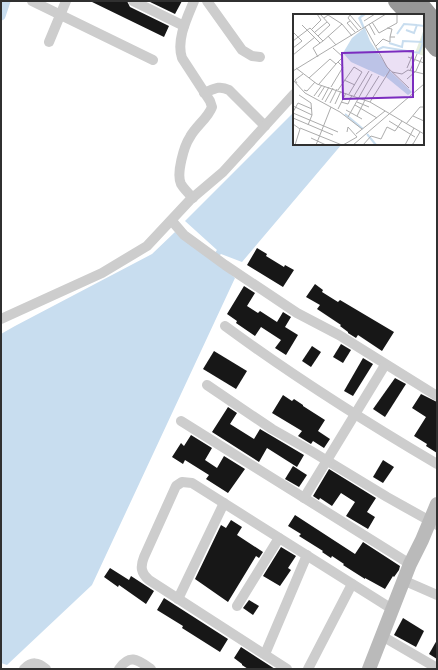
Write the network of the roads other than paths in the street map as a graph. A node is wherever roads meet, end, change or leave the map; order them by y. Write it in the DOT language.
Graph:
graph roads {
  1 [pos="32,1"];
  2 [pos="66,1"];
  3 [pos="133,1"];
  4 [pos="194,1"];
  5 [pos="207,1"];
  6 [pos="398,1"];
  7 [pos="418,1"];
  8 [pos="60,14"];
  9 [pos="409,14"];
  10 [pos="437,25"];
  11 [pos="184,26"];
  12 [pos="424,31"];
  13 [pos="50,42"];
  14 [pos="437,48"];
  15 [pos="260,57"];
  16 [pos="153,60"];
  17 [pos="204,93"];
  18 [pos="293,95"];
  19 [pos="265,126"];
  20 [pos="193,198"];
  21 [pos="172,221"];
  22 [pos="1,319"];
  23 [pos="225,326"];
  24 [pos="386,365"];
  25 [pos="206,385"];
  26 [pos="437,396"];
  27 [pos="355,415"];
  28 [pos="181,421"];
  29 [pos="327,460"];
  30 [pos="437,464"];
  31 [pos="304,498"];
  32 [pos="224,504"];
  33 [pos="437,504"];
  34 [pos="433,524"];
  35 [pos="279,538"];
  36 [pos="308,555"];
  37 [pos="410,564"];
  38 [pos="404,581"];
  39 [pos="352,584"];
  40 [pos="437,595"];
  41 [pos="178,599"];
  42 [pos="238,606"];
  43 [pos="392,610"];
  44 [pos="382,636"];
  45 [pos="265,654"];
  46 [pos="437,668"];
  47 [pos="24,669"];
  48 [pos="46,669"];
  49 [pos="119,669"];
  50 [pos="151,669"];
  51 [pos="287,669"];
  52 [pos="308,669"];
  53 [pos="369,669"];
  1 -- 8 [label="street"];
  2 -- 8 [label="street"];
  3 -- 11 [label="street"];
  4 -- 11 [label="street"];
  5 -- 15 [label="street"];
  6 -- 9 [label="highway"];
  7 -- 10 [label="highway"];
  8 -- 13 [label="street"];
  8 -- 16 [label="street"];
  11 -- 17 [label="street"];
  12 -- 14 [label="highway"];
  17 -- 19 [label="street"];
  17 -- 20 [label="street"];
  18 -- 19 [label="street"];
  19 -- 20 [label="street"];
  20 -- 21 [label="street"];
  21 -- 22 [label="street"];
  21 -- 24 [label="street"];
  23 -- 27 [label="street"];
  24 -- 26 [label="street"];
  24 -- 27 [label="street"];
  25 -- 29 [label="street"];
  27 -- 29 [label="street"];
  27 -- 30 [label="street"];
  28 -- 31 [label="street"];
  29 -- 31 [label="street"];
  29 -- 34 [label="street"];
  31 -- 37 [label="street"];
  32 -- 35 [label="street"];
  32 -- 41 [label="street"];
  32 -- 41 [label="street"];
  33 -- 34 [label="main road"];
  34 -- 37 [label="main road"];
  35 -- 36 [label="street"];
  35 -- 42 [label="street"];
  36 -- 39 [label="street"];
  36 -- 45 [label="street"];
  37 -- 38 [label="main road"];
  38 -- 40 [label="street"];
  38 -- 43 [label="main road"];
  39 -- 43 [label="street"];
  39 -- 52 [label="street"];
  41 -- 45 [label="street"];
  43 -- 44 [label="main road"];
  44 -- 46 [label="street"];
  44 -- 53 [label="main road"];
  45 -- 51 [label="street"];
  47 -- 48 [label="street"];
  49 -- 50 [label="street"];
}
